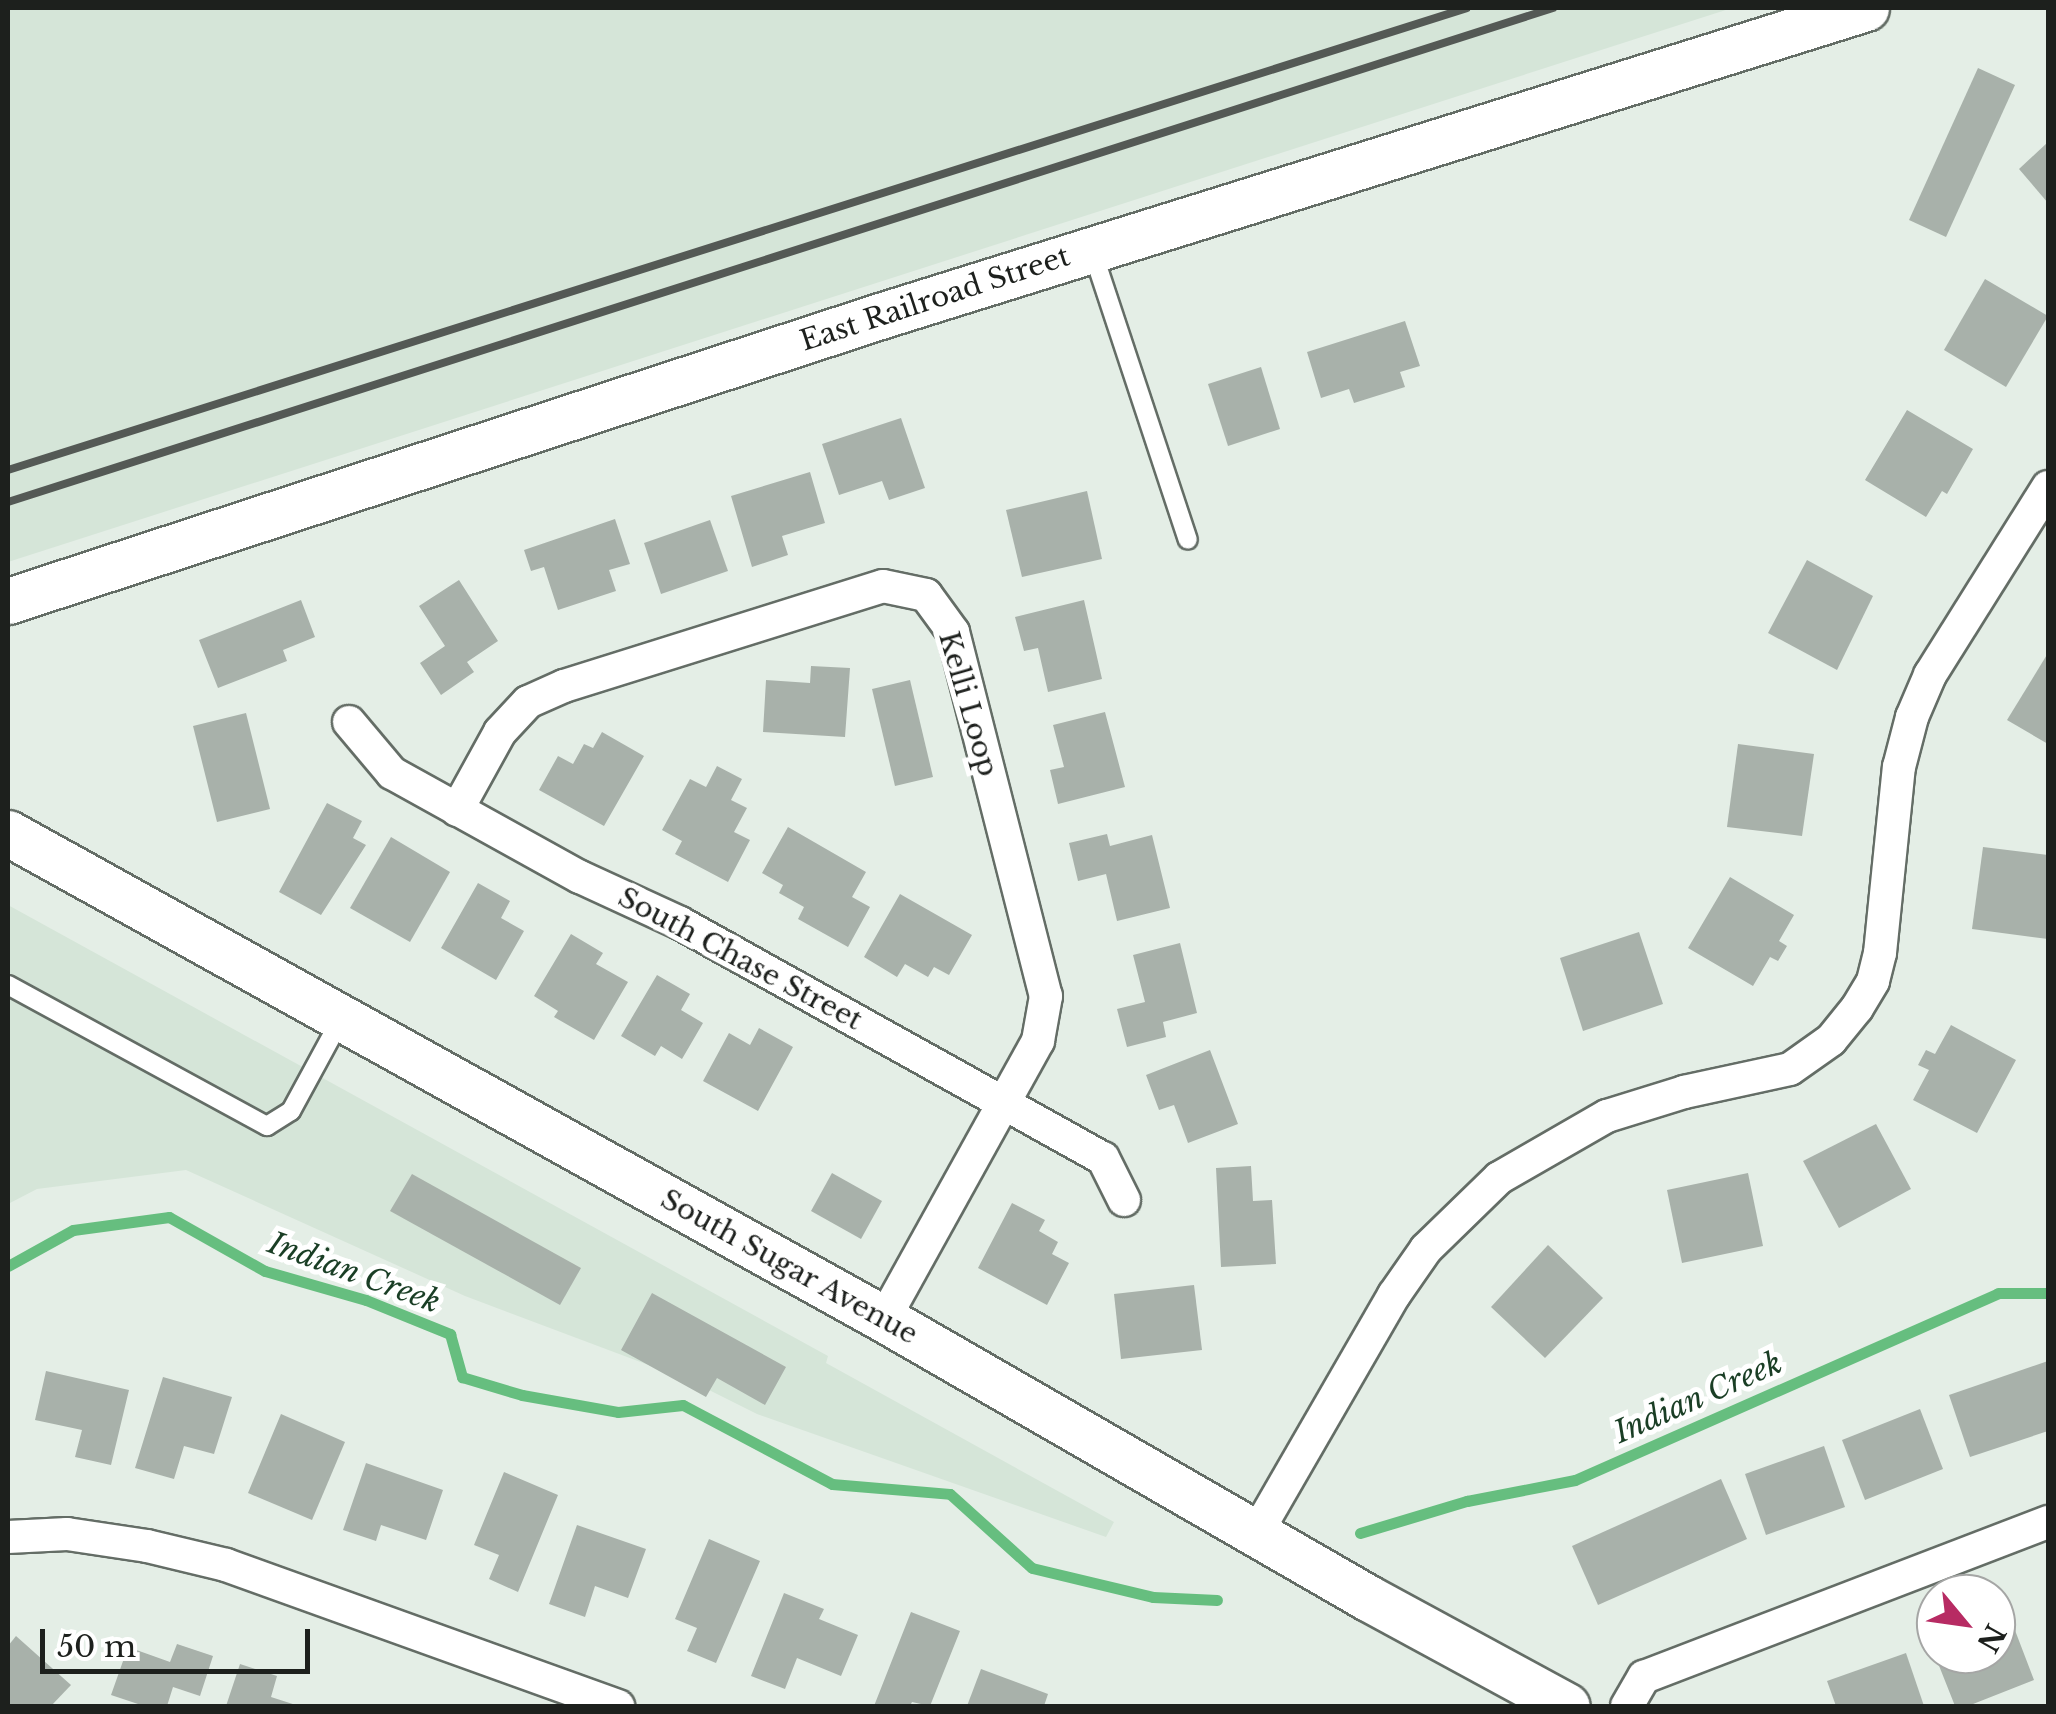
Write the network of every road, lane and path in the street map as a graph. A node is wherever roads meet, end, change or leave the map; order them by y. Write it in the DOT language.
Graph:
graph roads {
  1 [pos="1866,8"];
  2 [pos="1092,249"];
  3 [pos="2048,487"];
  4 [pos="1188,540"];
  5 [pos="8,601"];
  6 [pos="350,722"];
  7 [pos="458,810"];
  8 [pos="8,833"];
  9 [pos="8,985"];
  10 [pos="341,1018"];
  11 [pos="1005,1102"];
  12 [pos="1124,1200"];
  13 [pos="884,1319"];
  14 [pos="2048,1522"];
  15 [pos="1256,1534"];
  16 [pos="8,1537"];
  17 [pos="618,1706"];
  18 [pos="1567,1706"];
  19 [pos="1628,1706"];
  1 -- 2 [label="street, East Railroad Street"];
  2 -- 4 [label="lane"];
  2 -- 5 [label="street, East Railroad Street"];
  3 -- 15 [label="street"];
  6 -- 7 [label="street, South Chase Street"];
  7 -- 11 [label="street, South Chase Street"];
  7 -- 11 [label="street, Kelli Loop"];
  8 -- 10 [label="street, South Sugar Avenue"];
  9 -- 10 [label="lane"];
  10 -- 13 [label="street, South Sugar Avenue"];
  11 -- 12 [label="street, South Chase Street"];
  11 -- 13 [label="street, Kelli Loop"];
  13 -- 15 [label="street, South Sugar Avenue"];
  14 -- 19 [label="street"];
  15 -- 18 [label="street, South Sugar Avenue"];
  16 -- 17 [label="street"];
}
